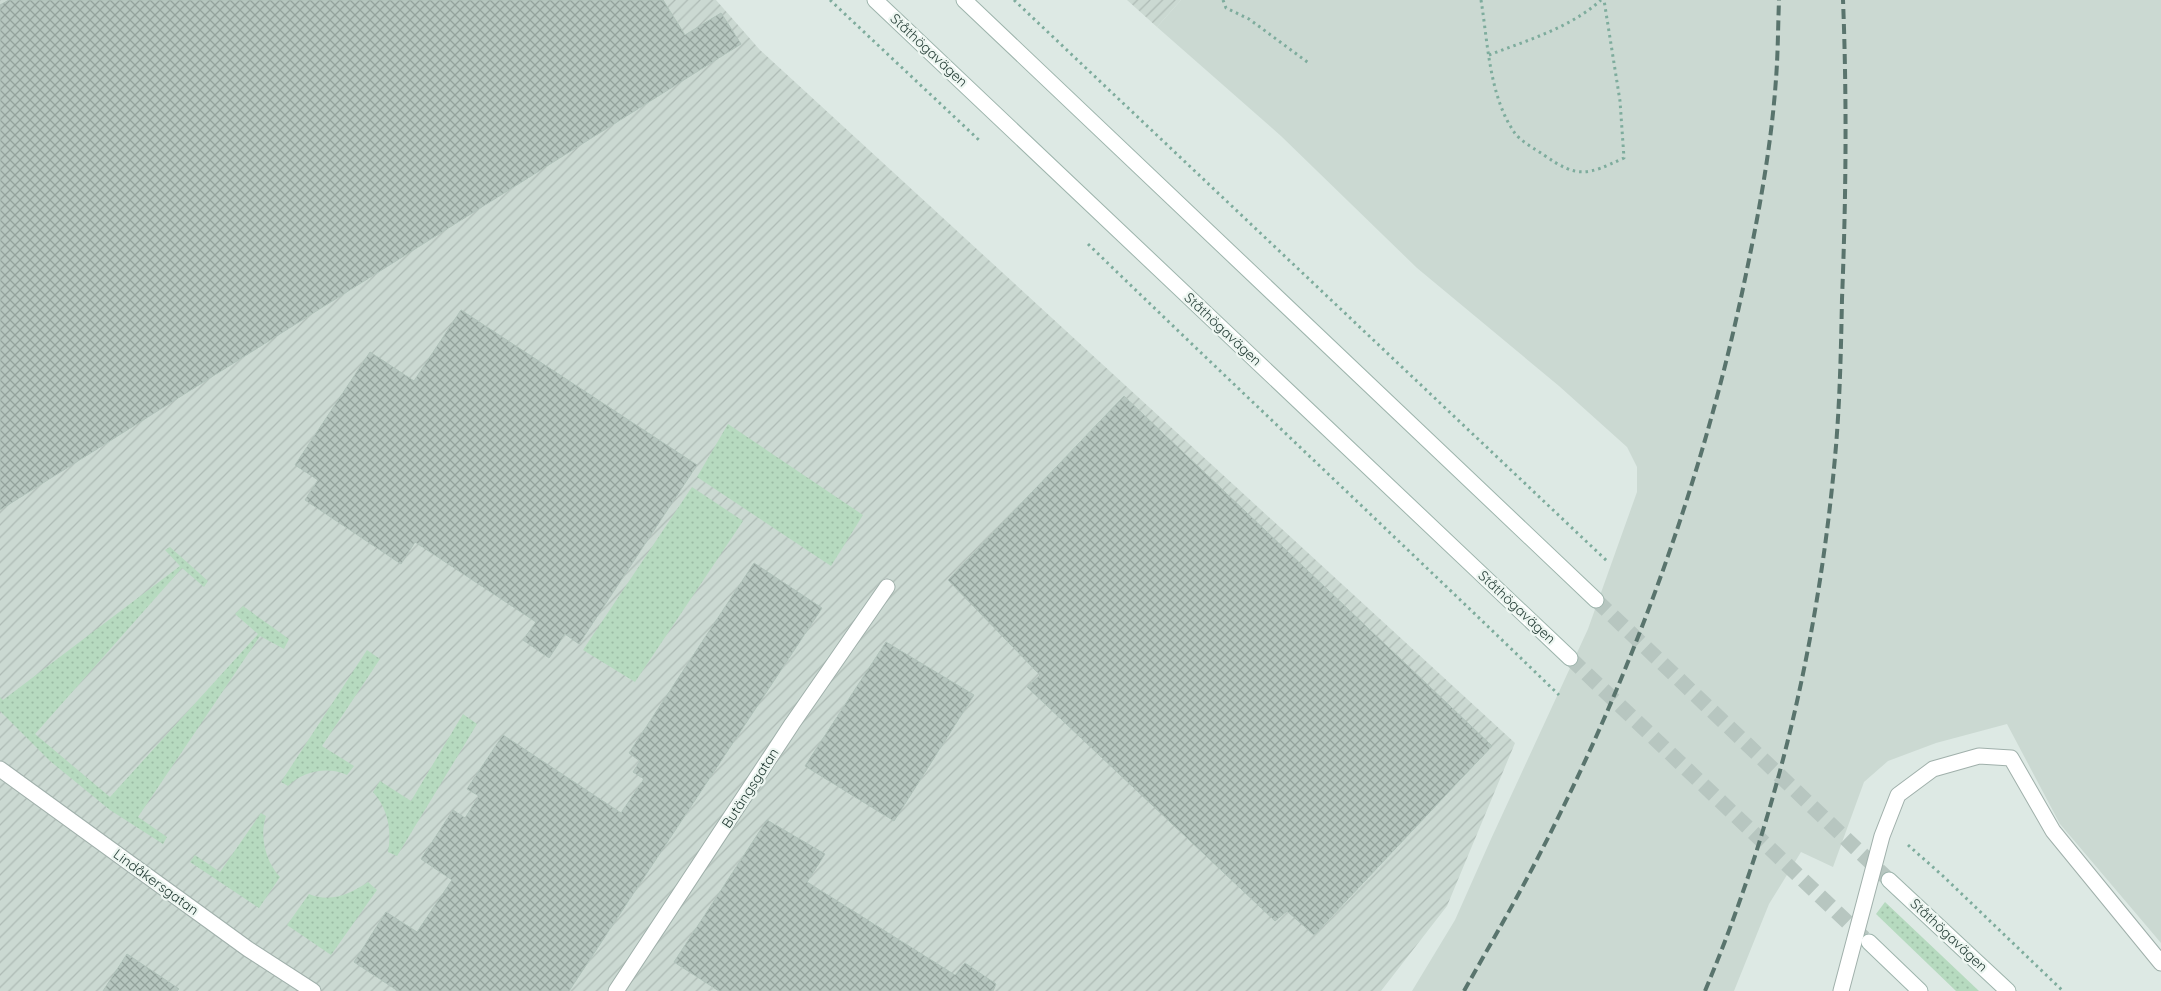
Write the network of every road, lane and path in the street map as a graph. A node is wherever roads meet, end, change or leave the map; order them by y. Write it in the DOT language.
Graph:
graph roads {
  1 [pos="830,0"];
  2 [pos="875,0"];
  3 [pos="964,0"];
  4 [pos="1014,0"];
  5 [pos="1222,0"];
  6 [pos="1481,0"];
  7 [pos="1603,0"];
  8 [pos="1489,55"];
  9 [pos="1310,64"];
  10 [pos="987,147"];
  11 [pos="1086,241"];
  12 [pos="1606,561"];
  13 [pos="888,586"];
  14 [pos="1596,600"];
  15 [pos="1570,658"];
  16 [pos="1559,695"];
  17 [pos="0,769"];
  18 [pos="1902,840"];
  19 [pos="1889,880"];
  20 [pos="1869,942"];
  21 [pos="2161,963"];
  22 [pos="314,991"];
  23 [pos="616,991"];
  24 [pos="1841,991"];
  25 [pos="1920,991"];
  26 [pos="2008,991"];
  27 [pos="2063,991"];
  1 -- 10 [label="path"];
  2 -- 15 [label="main road, Ståthögavägen"];
  3 -- 14 [label="main road"];
  4 -- 12 [label="path"];
  5 -- 9 [label="path"];
  6 -- 8 [label="path"];
  7 -- 8 [label="path"];
  7 -- 8 [label="path"];
  11 -- 16 [label="path"];
  13 -- 23 [label="main road, Butängsgatan"];
  17 -- 22 [label="main road, Lindåkersgatan"];
  18 -- 27 [label="path"];
  19 -- 26 [label="main road, Ståthögavägen"];
  20 -- 25 [label="main road"];
  21 -- 24 [label="main road"];
}
